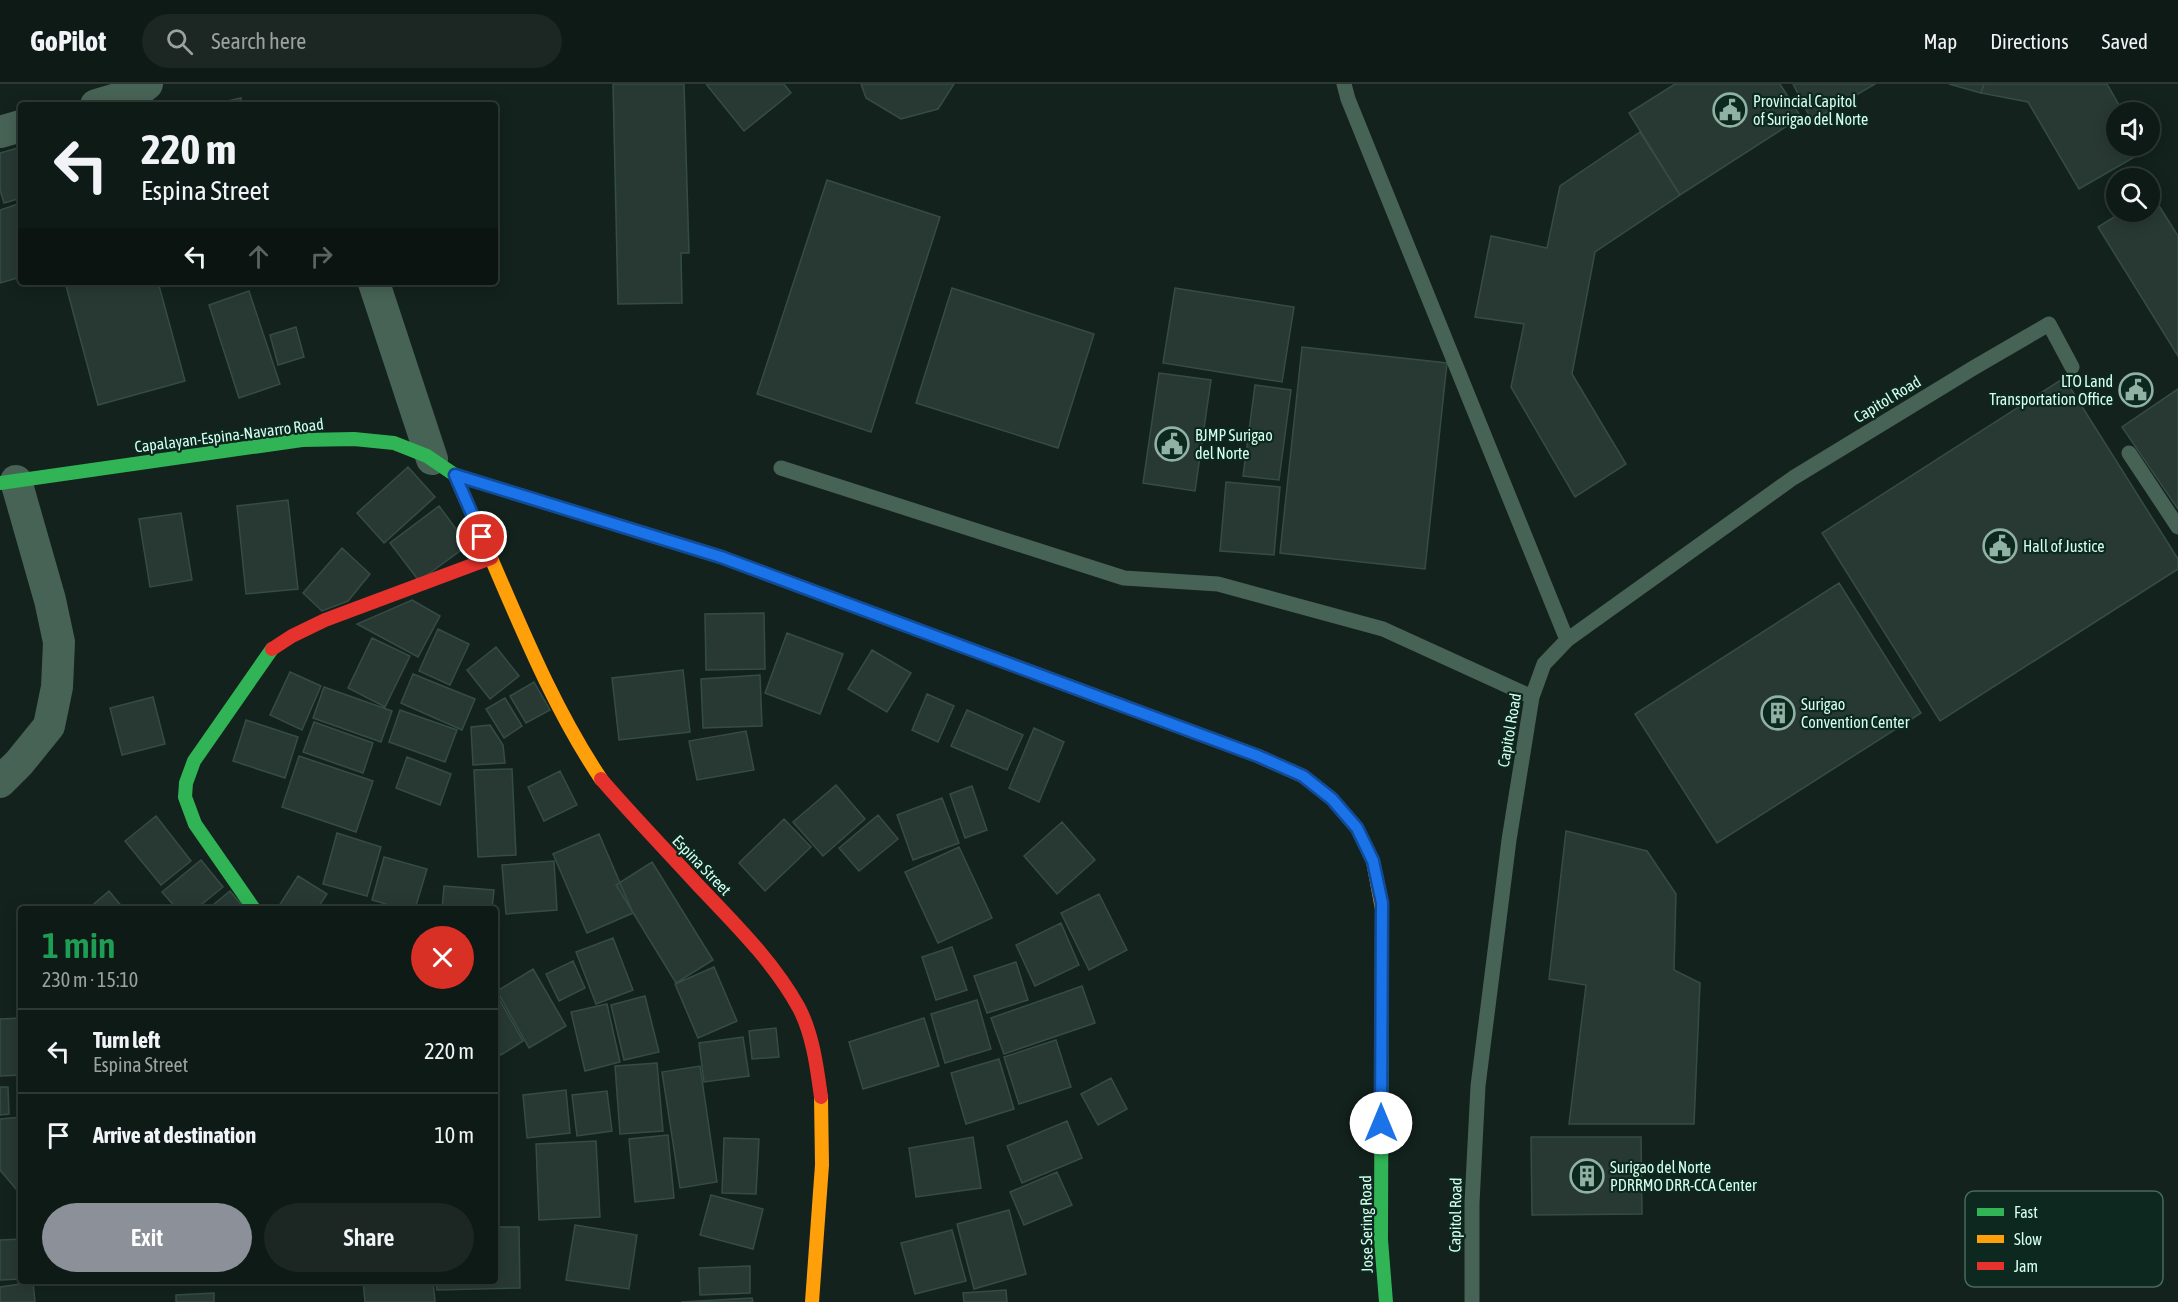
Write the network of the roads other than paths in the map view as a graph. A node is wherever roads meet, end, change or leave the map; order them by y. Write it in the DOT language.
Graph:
graph roads {
  1 [pos="147,84"];
  2 [pos="1344,84"];
  3 [pos="106,102"];
  4 [pos="18,127"];
  5 [pos="0,132"];
  6 [pos="375,285"];
  7 [pos="2072,368"];
  8 [pos="2129,453"];
  9 [pos="444,467"];
  10 [pos="781,468"];
  11 [pos="8,482"];
  12 [pos="2178,527"];
  13 [pos="492,558"];
  14 [pos="1567,640"];
  15 [pos="1532,697"];
  16 [pos="0,782"];
  17 [pos="252,906"];
  18 [pos="812,1302"];
  19 [pos="1386,1302"];
  20 [pos="1472,1302"];
  1 -- 3 [label="street"];
  2 -- 14 [label="lane"];
  4 -- 5 [label="street"];
  6 -- 9 [label="street"];
  7 -- 14 [label="lane, Capitol Road"];
  8 -- 12 [label="lane"];
  9 -- 11 [label="main road, Capalayan-Espina-Navarro Road"];
  9 -- 13 [label="main road, Espina Street"];
  9 -- 19 [label="main road, Jose Sering Road"];
  10 -- 15 [label="lane"];
  11 -- 16 [label="street"];
  13 -- 17 [label="main road"];
  13 -- 18 [label="main road, Espina Street"];
  14 -- 15 [label="lane, Capitol Road"];
  15 -- 20 [label="lane, Capitol Road"];
}
